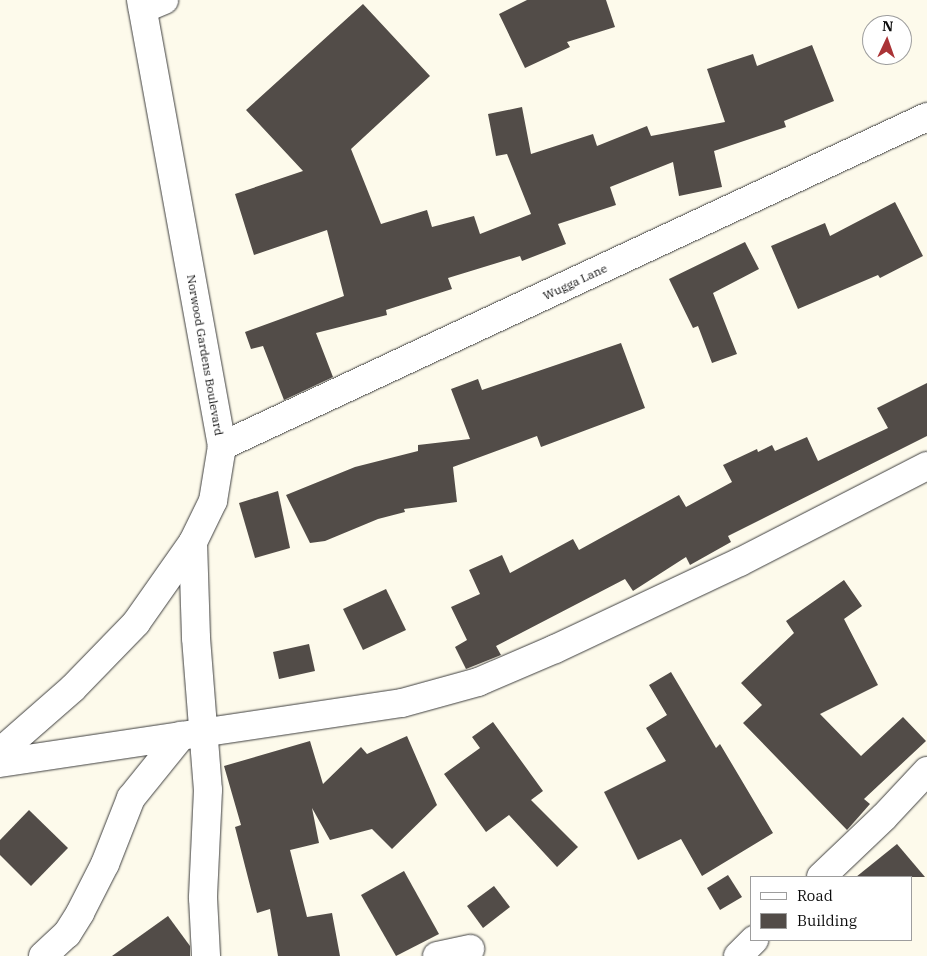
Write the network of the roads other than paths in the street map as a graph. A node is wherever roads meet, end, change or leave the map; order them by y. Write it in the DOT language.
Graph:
graph roads {
  1 [pos="149,3"];
  2 [pos="927,117"];
  3 [pos="222,446"];
  4 [pos="927,466"];
  5 [pos="193,542"];
  6 [pos="192,734"];
  7 [pos="0,752"];
  8 [pos="0,763"];
  9 [pos="927,771"];
  10 [pos="822,876"];
  11 [pos="753,941"];
  12 [pos="470,949"];
  13 [pos="43,956"];
  14 [pos="206,956"];
  15 [pos="437,956"];
  16 [pos="738,956"];
  1 -- 3 [label="street, Norwood Gardens Boulevard"];
  2 -- 3 [label="street, Wugga Lane"];
  3 -- 5 [label="street, Norwood Gardens Boulevard"];
  4 -- 6 [label="street"];
  5 -- 6 [label="street"];
  5 -- 7 [label="street, Norwood Gardens Boulevard"];
  6 -- 8 [label="street"];
  6 -- 13 [label="street"];
  6 -- 14 [label="street"];
  9 -- 10 [label="street"];
  11 -- 16 [label="street"];
  12 -- 15 [label="street"];
}
